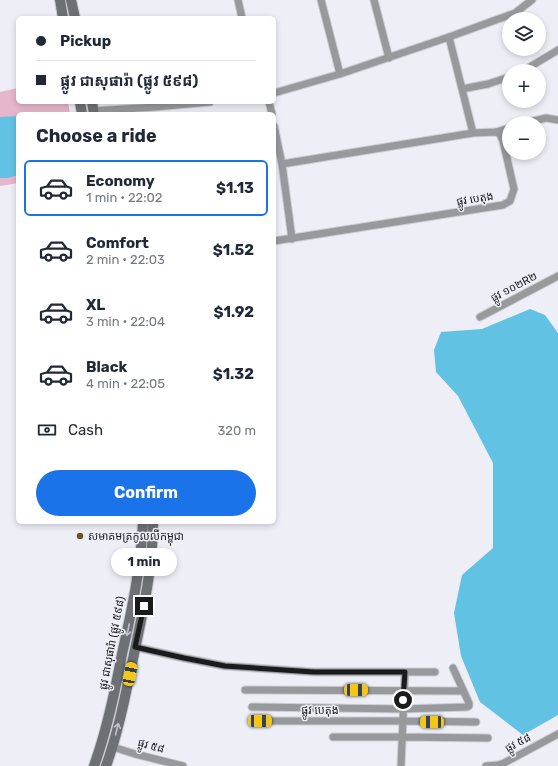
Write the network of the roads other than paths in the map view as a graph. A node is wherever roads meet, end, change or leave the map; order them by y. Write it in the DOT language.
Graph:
graph roads {
  1 [pos="60,0"];
  2 [pos="71,0"];
  3 [pos="238,0"];
  4 [pos="321,0"];
  5 [pos="374,0"];
  6 [pos="532,0"];
  7 [pos="63,16"];
  8 [pos="74,16"];
  9 [pos="242,16"];
  10 [pos="449,37"];
  11 [pos="558,50"];
  12 [pos="389,58"];
  13 [pos="535,64"];
  14 [pos="340,74"];
  15 [pos="502,79"];
  16 [pos="462,89"];
  17 [pos="276,92"];
  18 [pos="188,104"];
  19 [pos="93,109"];
  20 [pos="546,118"];
  21 [pos="558,120"];
  22 [pos="502,130"];
  23 [pos="496,132"];
  24 [pos="473,133"];
  25 [pos="276,136"];
  26 [pos="282,164"];
  27 [pos="292,239"];
  28 [pos="276,241"];
  29 [pos="558,276"];
  30 [pos="480,317"];
  31 [pos="143,524"];
  32 [pos="153,524"];
  33 [pos="135,647"];
  34 [pos="453,668"];
  35 [pos="405,672"];
  36 [pos="435,672"];
  37 [pos="244,690"];
  38 [pos="404,690"];
  39 [pos="463,691"];
  40 [pos="252,707"];
  41 [pos="286,708"];
  42 [pos="403,709"];
  43 [pos="260,721"];
  44 [pos="285,721"];
  45 [pos="403,721"];
  46 [pos="476,722"];
  47 [pos="558,734"];
  48 [pos="402,736"];
  49 [pos="333,737"];
  50 [pos="488,738"];
  51 [pos="113,747"];
  52 [pos="94,766"];
  53 [pos="106,766"];
  54 [pos="183,766"];
  55 [pos="401,766"];
  56 [pos="486,766"];
  1 -- 7 [label="main road"];
  2 -- 8 [label="main road"];
  3 -- 9 [label="street"];
  4 -- 14 [label="street"];
  5 -- 12 [label="street"];
  6 -- 10 [label="street"];
  10 -- 12 [label="street"];
  10 -- 16 [label="street"];
  11 -- 13 [label="street"];
  12 -- 14 [label="street"];
  14 -- 17 [label="street"];
  15 -- 16 [label="street"];
  16 -- 24 [label="street"];
  18 -- 19 [label="street"];
  20 -- 21 [label="street"];
  22 -- 23 [label="street"];
  23 -- 24 [label="street"];
  23 -- 27 [label="street, ផ្លូវ បេតុង"];
  24 -- 26 [label="street"];
  25 -- 26 [label="street"];
  26 -- 27 [label="street"];
  27 -- 28 [label="street, ផ្លូវ បេតុង"];
  29 -- 30 [label="street, ផ្លូវ ១០២R២"];
  31 -- 52 [label="main road, ផ្លូវ ជាសុផារ៉ា (ផ្លូវ ៥៩៨), one-way"];
  32 -- 33 [label="main road, ផ្លូវ ជាសុផារ៉ា (ផ្លូវ ៥៩៨)"];
  33 -- 35 [label="street"];
  51 -- 33 [label="main road, ផ្លូវ ជាសុផារ៉ា (ផ្លូវ ៥៩៨), one-way"];
  34 -- 39 [label="street"];
  35 -- 36 [label="street"];
  35 -- 38 [label="street"];
  37 -- 38 [label="street"];
  38 -- 39 [label="street"];
  38 -- 42 [label="street"];
  39 -- 42 [label="street"];
  40 -- 41 [label="street"];
  41 -- 42 [label="street"];
  41 -- 44 [label="street"];
  42 -- 45 [label="street"];
  43 -- 44 [label="street, ផ្លូវ បេតុង"];
  44 -- 45 [label="street, ផ្លូវ បេតុង"];
  45 -- 46 [label="street, ផ្លូវ បេតុង"];
  45 -- 48 [label="street"];
  47 -- 56 [label="street, ផ្លូវ ៥៨"];
  48 -- 49 [label="street"];
  48 -- 50 [label="street"];
  48 -- 55 [label="street"];
  51 -- 53 [label="main road, ផ្លូវ ជាសុផារ៉ា (ផ្លូវ ៥៩៨)"];
  51 -- 54 [label="street, ផ្លូវ ៥៨"];
}
